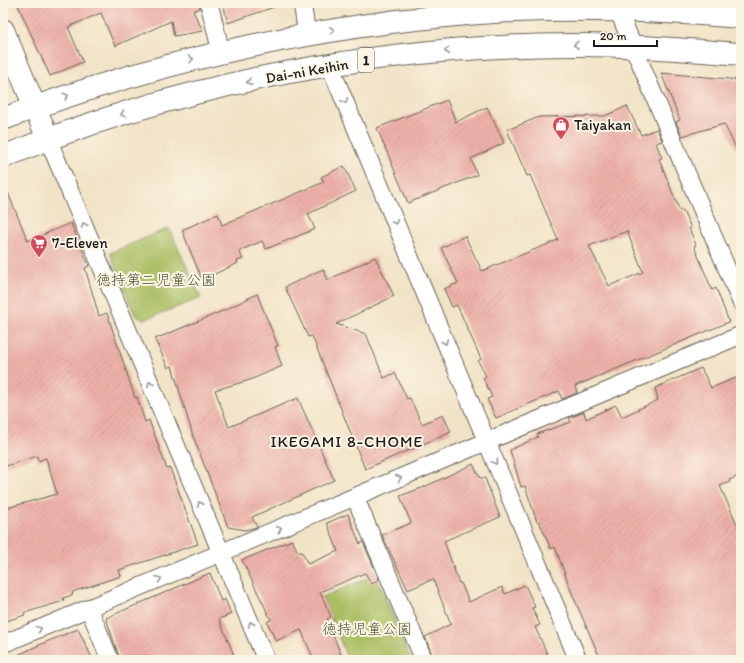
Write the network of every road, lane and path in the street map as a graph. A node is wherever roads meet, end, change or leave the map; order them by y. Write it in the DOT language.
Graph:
graph roads {
  1 [pos="209,3"];
  2 [pos="302,3"];
  3 [pos="617,6"];
  4 [pos="741,17"];
  5 [pos="3,30"];
  6 [pos="307,34"];
  7 [pos="634,46"];
  8 [pos="221,52"];
  9 [pos="741,54"];
  10 [pos="330,66"];
  11 [pos="35,107"];
  12 [pos="3,119"];
  13 [pos="48,139"];
  14 [pos="3,157"];
  15 [pos="741,302"];
  16 [pos="741,335"];
  17 [pos="487,441"];
  18 [pos="355,497"];
  19 [pos="221,553"];
  20 [pos="88,608"];
  21 [pos="3,644"];
  22 [pos="110,660"];
  23 [pos="266,660"];
  24 [pos="424,660"];
  25 [pos="578,660"];
  1 -- 8 [label="street"];
  2 -- 6 [label="street"];
  3 -- 4 [label="main road, 1"];
  6 -- 3 [label="main road, 1, one-way"];
  3 -- 7 [label="street"];
  5 -- 11 [label="main road"];
  6 -- 8 [label="main road, 1"];
  7 -- 9 [label="main road, Dai-ni Keihin / 1"];
  7 -- 10 [label="main road, Dai-ni Keihin / 1, one-way"];
  7 -- 15 [label="street"];
  11 -- 8 [label="main road, 1, one-way"];
  10 -- 13 [label="main road, Dai-ni Keihin / 1, one-way"];
  10 -- 17 [label="street, one-way"];
  11 -- 12 [label="main road, 1"];
  11 -- 13 [label="main road"];
  13 -- 14 [label="main road, Dai-ni Keihin / 1"];
  19 -- 13 [label="street, one-way"];
  16 -- 17 [label="street"];
  18 -- 17 [label="street, one-way"];
  17 -- 25 [label="street, one-way"];
  19 -- 18 [label="street, one-way"];
  18 -- 24 [label="street"];
  20 -- 19 [label="street, one-way"];
  23 -- 19 [label="street, one-way"];
  21 -- 20 [label="street, one-way"];
  20 -- 22 [label="street"];
}
